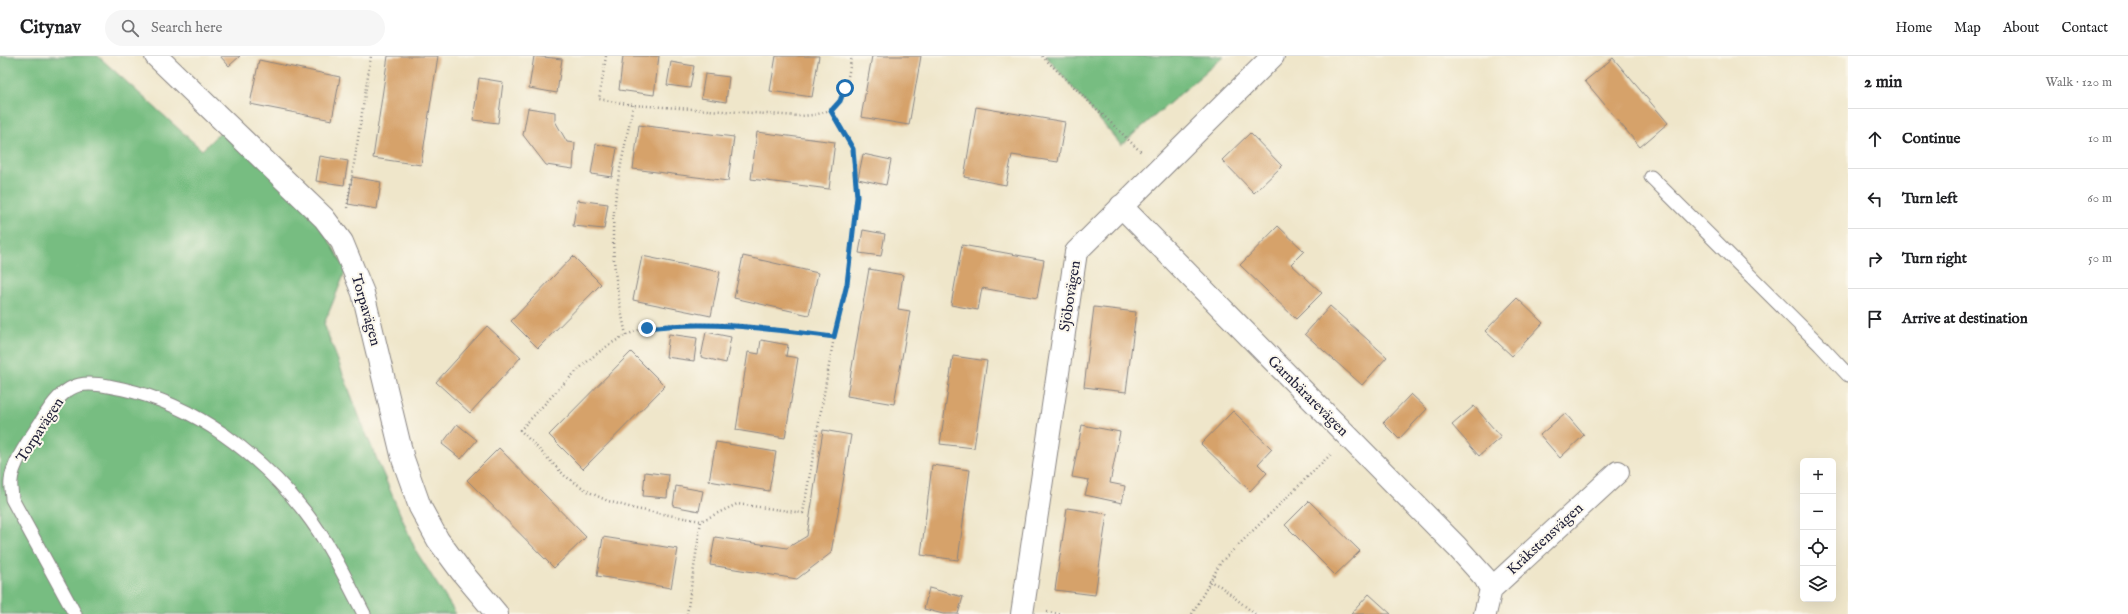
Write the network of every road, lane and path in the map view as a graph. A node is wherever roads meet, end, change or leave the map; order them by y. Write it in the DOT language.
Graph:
graph roads {
  1 [pos="156,56"];
  2 [pos="371,56"];
  3 [pos="606,56"];
  4 [pos="852,56"];
  5 [pos="1042,56"];
  6 [pos="1273,56"];
  7 [pos="633,105"];
  8 [pos="831,111"];
  9 [pos="1158,169"];
  10 [pos="1651,177"];
  11 [pos="1121,206"];
  12 [pos="342,242"];
  13 [pos="626,335"];
  14 [pos="834,337"];
  15 [pos="1848,375"];
  16 [pos="1348,437"];
  17 [pos="1618,472"];
  18 [pos="701,521"];
  19 [pos="1210,581"];
  20 [pos="1490,589"];
  21 [pos="75,614"];
  22 [pos="364,614"];
  23 [pos="497,614"];
  24 [pos="687,614"];
  25 [pos="1022,614"];
  26 [pos="1192,614"];
  27 [pos="1256,614"];
  28 [pos="1485,614"];
  1 -- 12 [label="street, Torpavägen"];
  2 -- 12 [label="path"];
  3 -- 7 [label="path"];
  4 -- 8 [label="path"];
  5 -- 9 [label="path"];
  6 -- 9 [label="street, Sjöbovägen"];
  7 -- 8 [label="path"];
  7 -- 13 [label="path"];
  8 -- 14 [label="path"];
  9 -- 11 [label="street, Sjöbovägen"];
  10 -- 15 [label="lane"];
  11 -- 16 [label="street, Garnbärarevägen"];
  11 -- 25 [label="street, Sjöbovägen"];
  12 -- 23 [label="street, Torpavägen"];
  13 -- 14 [label="path"];
  13 -- 18 [label="path"];
  14 -- 18 [label="path"];
  16 -- 19 [label="path"];
  16 -- 20 [label="street, Garnbärarevägen"];
  17 -- 20 [label="street, Kråkstensvägen"];
  18 -- 24 [label="path"];
  19 -- 26 [label="path"];
  19 -- 27 [label="path"];
  20 -- 28 [label="street"];
  21 -- 22 [label="lane, Torpavägen"];
}
